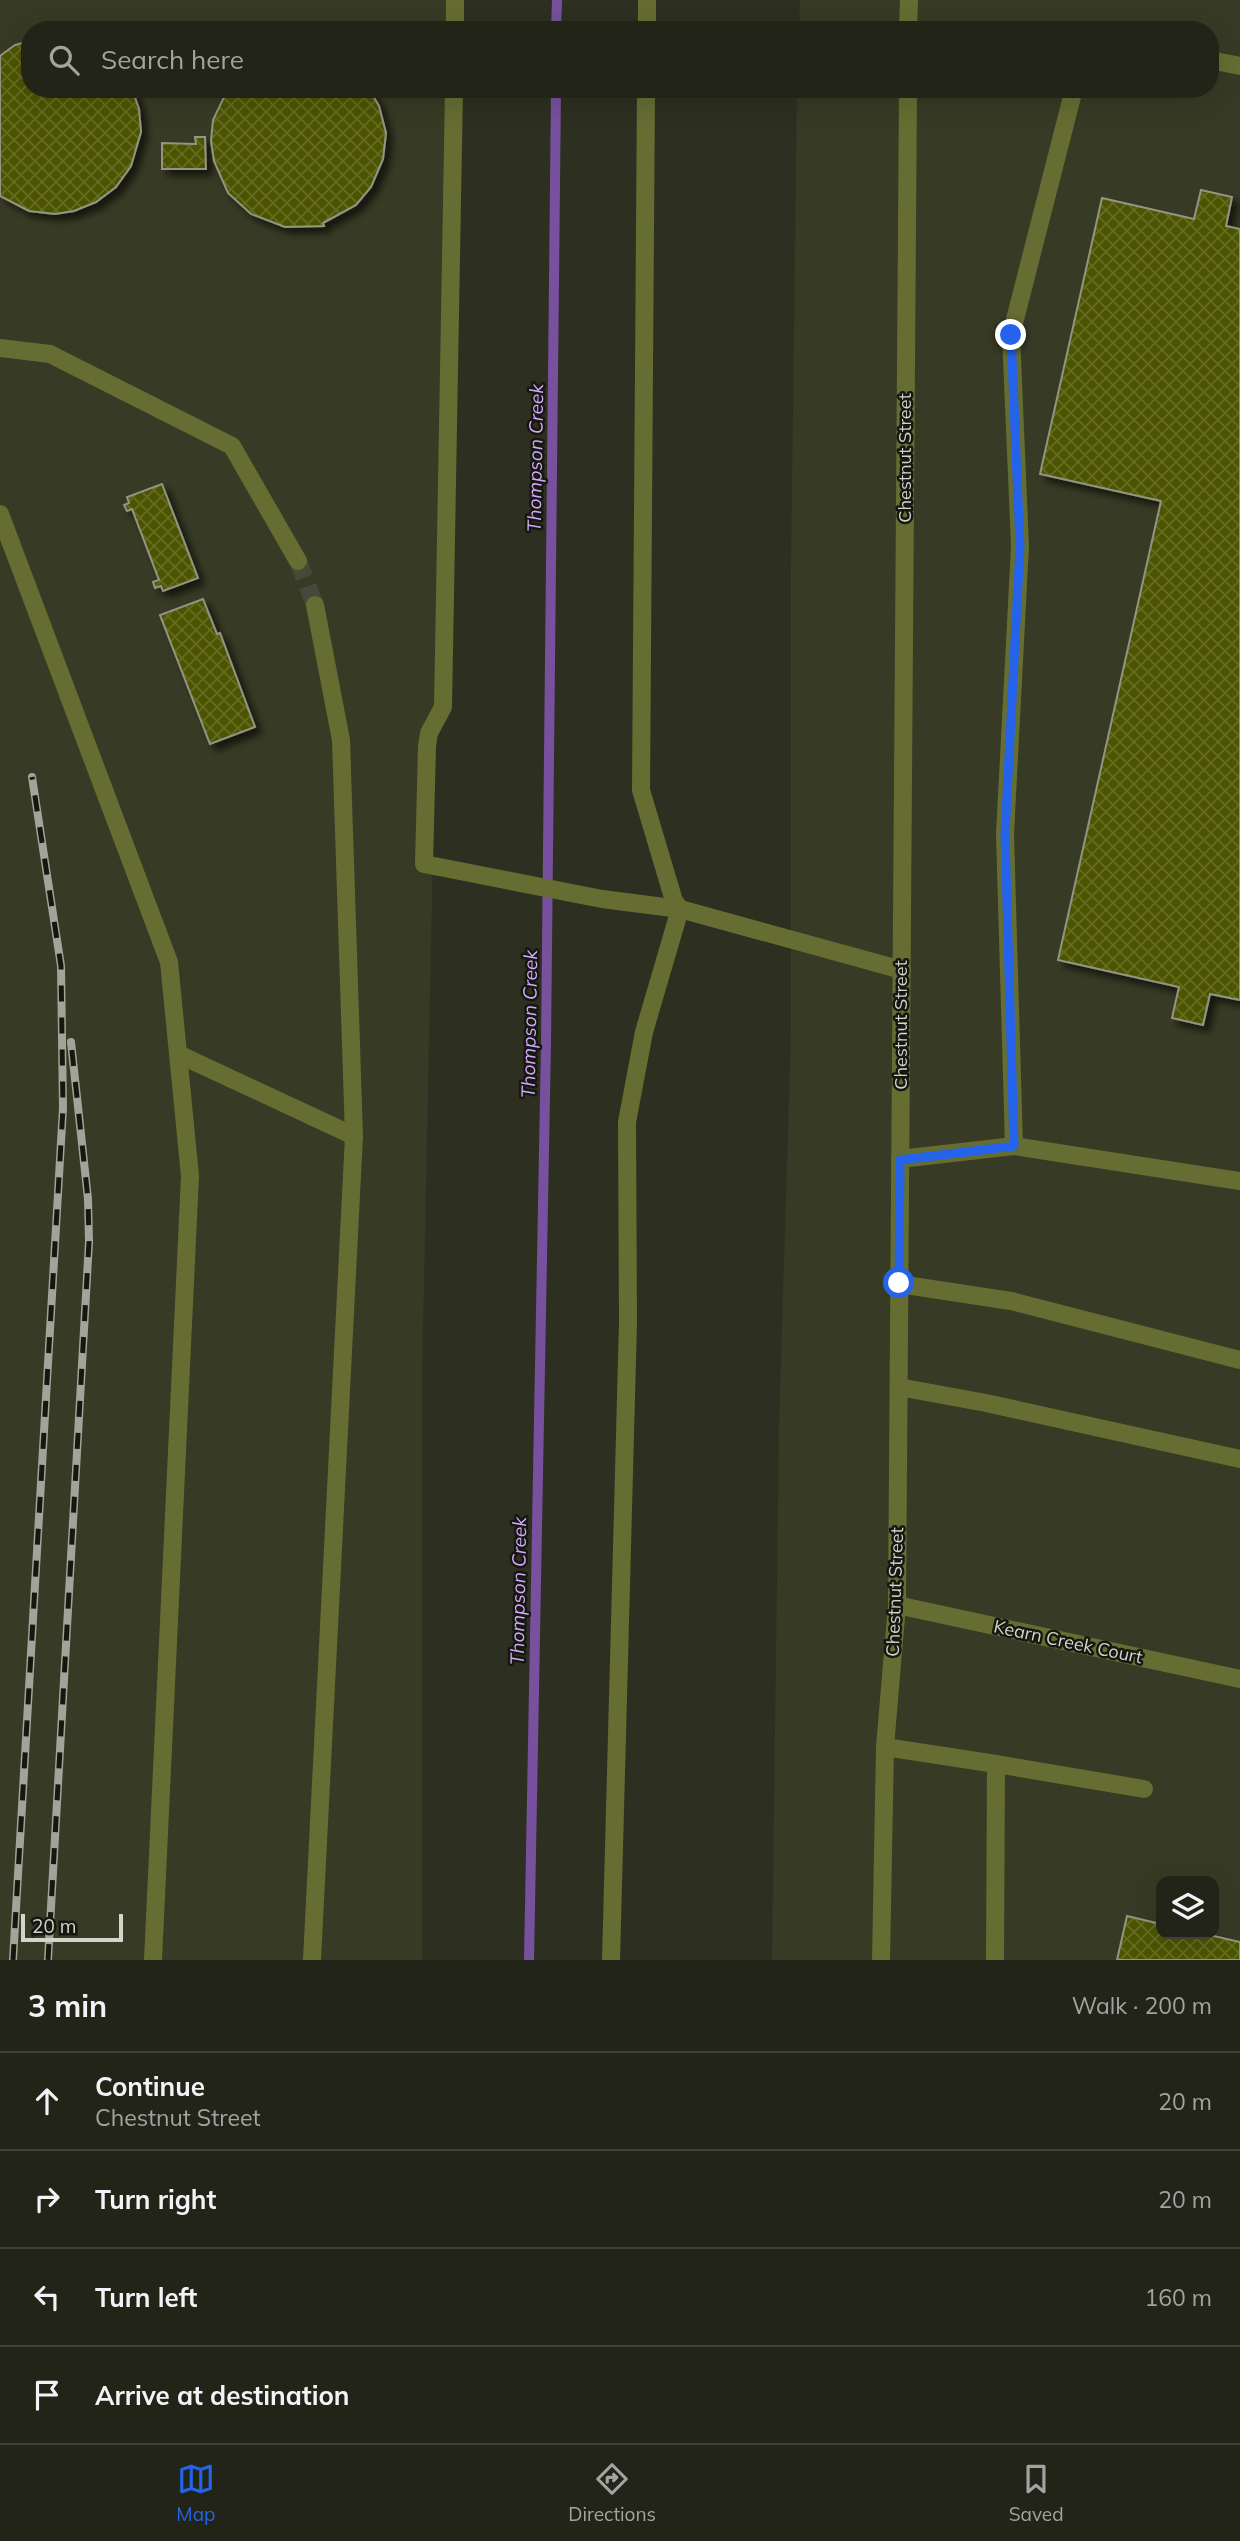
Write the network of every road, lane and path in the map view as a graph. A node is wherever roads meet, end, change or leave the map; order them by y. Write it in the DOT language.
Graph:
graph roads {
  1 [pos="455,0"];
  2 [pos="647,0"];
  3 [pos="908,0"];
  4 [pos="455,21"];
  5 [pos="647,21"];
  6 [pos="908,21"];
  7 [pos="1219,62"];
  8 [pos="1240,66"];
  9 [pos="454,98"];
  10 [pos="646,98"];
  11 [pos="908,98"];
  12 [pos="1072,98"];
  13 [pos="0,348"];
  14 [pos="0,514"];
  15 [pos="298,561"];
  16 [pos="315,605"];
  17 [pos="680,909"];
  18 [pos="902,970"];
  19 [pos="178,1054"];
  20 [pos="354,1136"];
  21 [pos="1014,1146"];
  22 [pos="900,1160"];
  23 [pos="1240,1181"];
  24 [pos="899,1283"];
  25 [pos="1240,1360"];
  26 [pos="899,1387"];
  27 [pos="1240,1459"];
  28 [pos="897,1605"];
  29 [pos="1240,1679"];
  30 [pos="885,1747"];
  31 [pos="996,1764"];
  32 [pos="1144,1789"];
  33 [pos="153,1960"];
  34 [pos="312,1960"];
  35 [pos="611,1960"];
  36 [pos="881,1960"];
  37 [pos="995,1960"];
  1 -- 4 [label="street"];
  2 -- 5 [label="street"];
  3 -- 6 [label="street"];
  7 -- 8 [label="street"];
  9 -- 17 [label="street"];
  10 -- 17 [label="street"];
  11 -- 18 [label="street, Chestnut Street"];
  12 -- 21 [label="street"];
  13 -- 15 [label="street"];
  14 -- 19 [label="street"];
  16 -- 20 [label="street"];
  17 -- 18 [label="street"];
  17 -- 35 [label="street"];
  18 -- 22 [label="street, Chestnut Street"];
  19 -- 20 [label="street"];
  19 -- 33 [label="street"];
  20 -- 34 [label="street"];
  21 -- 22 [label="street"];
  21 -- 23 [label="street"];
  22 -- 24 [label="street, Chestnut Street"];
  24 -- 25 [label="street"];
  24 -- 26 [label="street, Chestnut Street"];
  26 -- 27 [label="street"];
  26 -- 28 [label="street, Chestnut Street"];
  28 -- 29 [label="street, Kearn Creek Court"];
  28 -- 30 [label="street, Chestnut Street"];
  30 -- 31 [label="street"];
  30 -- 36 [label="street, Chestnut Street"];
  31 -- 32 [label="street"];
  31 -- 37 [label="street"];
}
